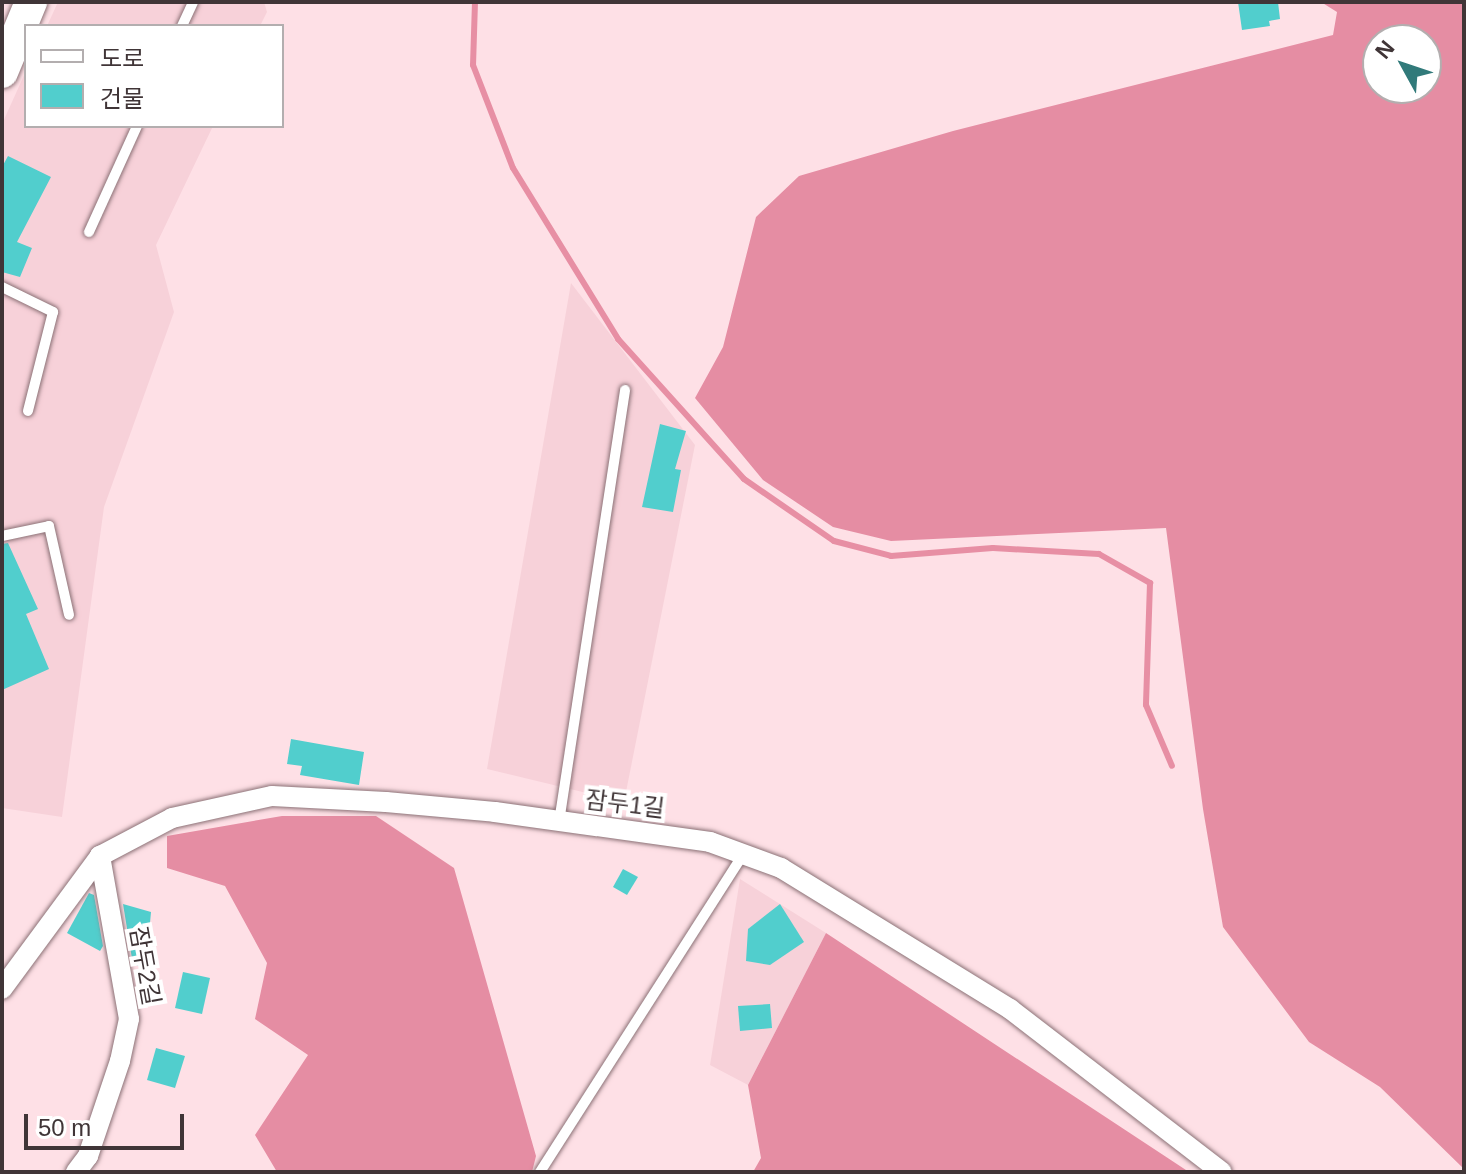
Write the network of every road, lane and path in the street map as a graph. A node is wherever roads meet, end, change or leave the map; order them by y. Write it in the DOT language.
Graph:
graph roads {
  1 [pos="31,2"];
  2 [pos="193,2"];
  3 [pos="183,24"];
  4 [pos="2,72"];
  5 [pos="136,128"];
  6 [pos="89,232"];
  7 [pos="2,287"];
  8 [pos="625,390"];
  9 [pos="28,411"];
  10 [pos="2,536"];
  11 [pos="69,615"];
  12 [pos="559,822"];
  13 [pos="743,854"];
  14 [pos="100,856"];
  15 [pos="2,989"];
  16 [pos="76,1172"];
  17 [pos="540,1172"];
  18 [pos="1222,1172"];
  1 -- 4 [label="main road"];
  2 -- 3 [label="lane"];
  5 -- 6 [label="lane"];
  7 -- 9 [label="lane"];
  8 -- 12 [label="lane"];
  10 -- 11 [label="lane"];
  12 -- 13 [label="street, 잠두1길"];
  12 -- 14 [label="street, 잠두1길"];
  13 -- 17 [label="lane"];
  13 -- 18 [label="street, 잠두1길"];
  14 -- 15 [label="street, 잠두1길"];
  14 -- 16 [label="street, 잠두2길"];
}
